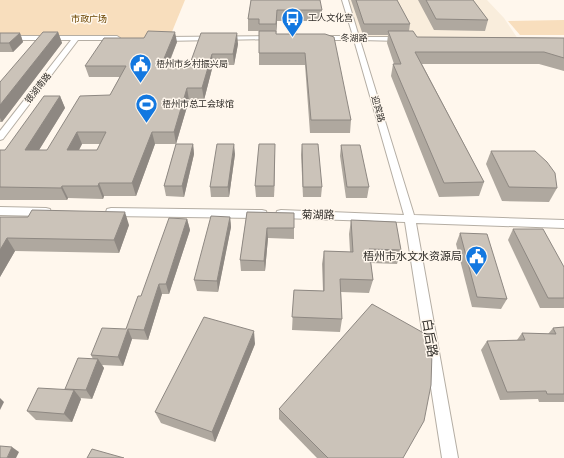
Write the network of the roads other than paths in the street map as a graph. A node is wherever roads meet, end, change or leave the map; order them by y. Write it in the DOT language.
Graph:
graph roads {
  1 [pos="345,0"];
  2 [pos="0,38"];
  3 [pos="76,38"];
  4 [pos="123,38"];
  5 [pos="154,38"];
  6 [pos="278,38"];
  7 [pos="314,38"];
  8 [pos="357,38"];
  9 [pos="411,39"];
  10 [pos="0,137"];
  11 [pos="0,211"];
  12 [pos="55,212"];
  13 [pos="102,212"];
  14 [pos="410,218"];
  15 [pos="564,224"];
  16 [pos="450,458"];
  1 -- 8 [label="street, 迎宾路"];
  2 -- 3 [label="street"];
  3 -- 4 [label="street"];
  3 -- 10 [label="street, 银湖南路"];
  5 -- 6 [label="street"];
  7 -- 8 [label="street, 冬湖路"];
  8 -- 9 [label="street, 冬湖路"];
  8 -- 14 [label="street, 迎宾路"];
  11 -- 12 [label="street"];
  13 -- 14 [label="street, 菊湖路"];
  14 -- 15 [label="street, 菊湖路"];
  14 -- 16 [label="street, 白后路"];
}
